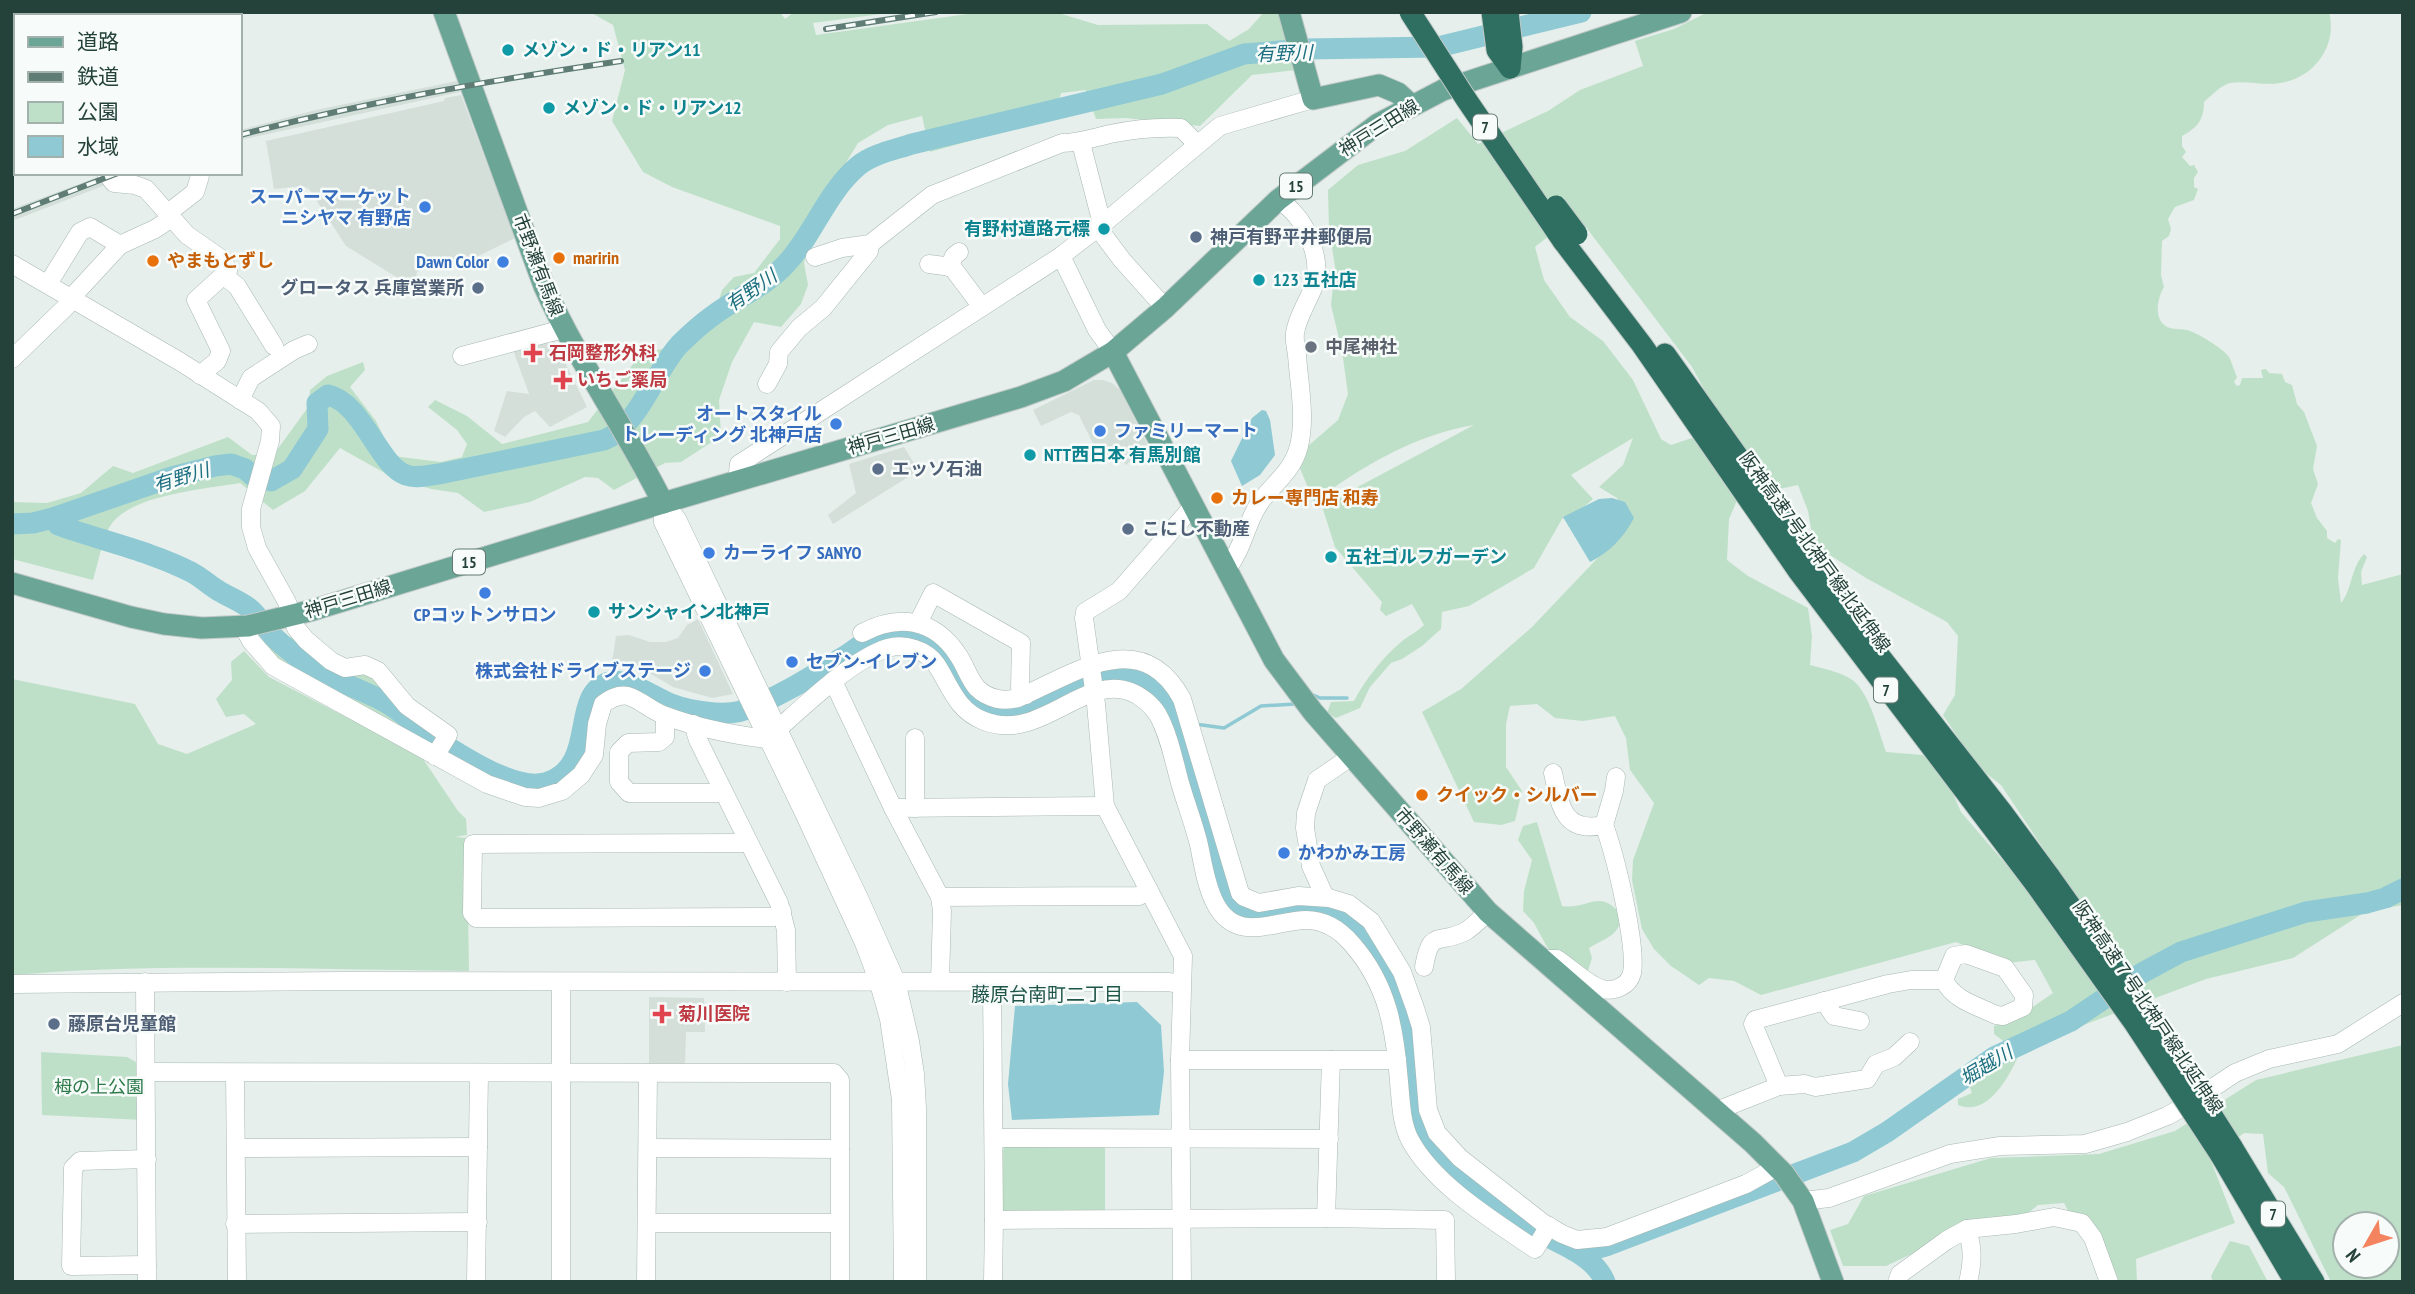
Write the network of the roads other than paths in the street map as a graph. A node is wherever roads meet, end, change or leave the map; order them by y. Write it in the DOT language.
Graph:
graph roads {
  1 [pos="444,12"];
  2 [pos="1410,12"];
  3 [pos="1426,12"];
  4 [pos="1492,12"];
  5 [pos="1508,12"];
  6 [pos="1681,12"];
  7 [pos="1289,13"];
  8 [pos="1506,55"];
  9 [pos="1313,99"];
  10 [pos="1411,105"];
  11 [pos="1081,143"];
  12 [pos="1197,144"];
  13 [pos="108,175"];
  14 [pos="200,176"];
  15 [pos="1278,200"];
  16 [pos="169,216"];
  17 [pos="1101,226"];
  18 [pos="1570,238"];
  19 [pos="120,244"];
  20 [pos="870,244"];
  21 [pos="1061,256"];
  22 [pos="815,257"];
  23 [pos="12,264"];
  24 [pos="929,264"];
  25 [pos="224,276"];
  26 [pos="48,284"];
  27 [pos="72,298"];
  28 [pos="982,307"];
  29 [pos="1165,308"];
  30 [pos="563,329"];
  31 [pos="308,344"];
  32 [pos="274,346"];
  33 [pos="1113,352"];
  34 [pos="462,356"];
  35 [pos="12,359"];
  36 [pos="200,374"];
  37 [pos="767,384"];
  38 [pos="240,400"];
  39 [pos="737,481"];
  40 [pos="663,503"];
  41 [pos="1195,508"];
  42 [pos="1227,569"];
  43 [pos="12,583"];
  44 [pos="284,618"];
  45 [pos="918,623"];
  46 [pos="245,626"];
  47 [pos="862,632"];
  48 [pos="1091,679"];
  49 [pos="833,681"];
  50 [pos="1026,695"];
  51 [pos="665,716"];
  52 [pos="693,724"];
  53 [pos="768,725"];
  54 [pos="915,737"];
  55 [pos="440,748"];
  56 [pos="1352,757"];
  57 [pos="1553,773"];
  58 [pos="1616,777"];
  59 [pos="724,793"];
  60 [pos="1105,806"];
  61 [pos="893,808"];
  62 [pos="915,808"];
  63 [pos="1604,825"];
  64 [pos="749,843"];
  65 [pos="2043,881"];
  66 [pos="1149,890"];
  67 [pos="940,897"];
  68 [pos="1325,897"];
  69 [pos="782,911"];
  70 [pos="1488,912"];
  71 [pos="1546,964"];
  72 [pos="1424,967"];
  73 [pos="1390,978"];
  74 [pos="1944,980"];
  75 [pos="887,981"];
  76 [pos="940,981"];
  77 [pos="145,982"];
  78 [pos="561,982"];
  79 [pos="787,982"];
  80 [pos="992,982"];
  81 [pos="12,984"];
  82 [pos="1181,984"];
  83 [pos="1824,1001"];
  84 [pos="2403,1003"];
  85 [pos="1860,1021"];
  86 [pos="1910,1042"];
  87 [pos="1180,1060"];
  88 [pos="1331,1060"];
  89 [pos="1397,1060"];
  90 [pos="147,1072"];
  91 [pos="235,1073"];
  92 [pos="479,1073"];
  93 [pos="560,1073"];
  94 [pos="648,1073"];
  95 [pos="1779,1086"];
  96 [pos="1716,1111"];
  97 [pos="994,1138"];
  98 [pos="1181,1138"];
  99 [pos="1329,1139"];
  100 [pos="478,1147"];
  101 [pos="236,1148"];
  102 [pos="648,1148"];
  103 [pos="839,1149"];
  104 [pos="2226,1151"];
  105 [pos="147,1160"];
  106 [pos="1784,1174"];
  107 [pos="1803,1201"];
  108 [pos="1326,1218"];
  109 [pos="1181,1219"];
  110 [pos="993,1220"];
  111 [pos="478,1222"];
  112 [pos="647,1223"];
  113 [pos="839,1223"];
  114 [pos="235,1224"];
  115 [pos="1967,1228"];
  116 [pos="1545,1233"];
  117 [pos="147,1273"];
  118 [pos="237,1282"];
  119 [pos="476,1282"];
  120 [pos="561,1282"];
  121 [pos="646,1282"];
  122 [pos="840,1282"];
  123 [pos="903,1282"];
  124 [pos="917,1282"];
  125 [pos="993,1282"];
  126 [pos="1182,1282"];
  127 [pos="1446,1282"];
  128 [pos="1833,1282"];
  129 [pos="1897,1282"];
  130 [pos="1968,1282"];
  131 [pos="2109,1282"];
  132 [pos="2295,1282"];
  133 [pos="2314,1282"];
  1 -- 30 [label="main road, 市野瀬有馬線"];
  2 -- 18 [label="highway, 7, bridge"];
  3 -- 18 [label="highway, 7, bridge"];
  4 -- 8 [label="highway"];
  5 -- 8 [label="highway"];
  6 -- 8 [label="main road, 神戸三田線 / 15"];
  7 -- 9 [label="main road"];
  8 -- 10 [label="main road, 神戸三田線 / 15"];
  9 -- 10 [label="main road"];
  9 -- 12 [label="street"];
  10 -- 15 [label="main road, 神戸三田線 / 15"];
  11 -- 12 [label="street"];
  11 -- 17 [label="street"];
  11 -- 20 [label="street"];
  12 -- 17 [label="street"];
  13 -- 16 [label="street"];
  14 -- 16 [label="street"];
  15 -- 29 [label="main road, 神戸三田線 / 15"];
  15 -- 42 [label="street"];
  16 -- 19 [label="street"];
  16 -- 25 [label="street"];
  17 -- 21 [label="street"];
  17 -- 29 [label="street"];
  18 -- 65 [label="highway, 阪神高速7号北神戸線北延伸線 / 7"];
  18 -- 65 [label="highway, 阪神高速7号北神戸線北延伸線 / 7"];
  19 -- 26 [label="street"];
  19 -- 27 [label="street"];
  20 -- 22 [label="street"];
  20 -- 37 [label="street"];
  21 -- 28 [label="street"];
  21 -- 33 [label="street"];
  23 -- 26 [label="street"];
  24 -- 28 [label="street"];
  25 -- 32 [label="street"];
  25 -- 36 [label="street"];
  26 -- 27 [label="street"];
  27 -- 35 [label="street"];
  27 -- 36 [label="street"];
  28 -- 39 [label="street"];
  29 -- 33 [label="main road, 神戸三田線 / 15"];
  30 -- 34 [label="street"];
  30 -- 40 [label="main road, 市野瀬有馬線"];
  31 -- 38 [label="street"];
  33 -- 39 [label="main road, 神戸三田線 / 15"];
  33 -- 41 [label="main road, 市野瀬有馬線"];
  36 -- 38 [label="street"];
  38 -- 44 [label="street"];
  39 -- 40 [label="main road, 神戸三田線 / 15"];
  40 -- 44 [label="main road, 神戸三田線 / 15"];
  40 -- 53 [label="street"];
  41 -- 42 [label="main road, 市野瀬有馬線"];
  41 -- 48 [label="street"];
  42 -- 56 [label="main road, 市野瀬有馬線"];
  43 -- 46 [label="main road, 神戸三田線 / 15"];
  44 -- 46 [label="main road, 神戸三田線 / 15"];
  44 -- 55 [label="street"];
  45 -- 47 [label="street"];
  45 -- 50 [label="street"];
  45 -- 50 [label="street"];
  46 -- 55 [label="street"];
  48 -- 49 [label="street"];
  48 -- 50 [label="street"];
  48 -- 60 [label="street"];
  48 -- 68 [label="street"];
  48 -- 73 [label="street"];
  49 -- 53 [label="street"];
  49 -- 61 [label="street"];
  51 -- 52 [label="street"];
  51 -- 55 [label="street"];
  51 -- 59 [label="street"];
  52 -- 53 [label="street"];
  52 -- 59 [label="street"];
  53 -- 75 [label="street"];
  54 -- 62 [label="street"];
  56 -- 68 [label="street"];
  56 -- 70 [label="main road, 市野瀬有馬線"];
  57 -- 63 [label="street"];
  58 -- 63 [label="street"];
  59 -- 64 [label="street"];
  60 -- 62 [label="street"];
  60 -- 66 [label="street"];
  61 -- 62 [label="street"];
  61 -- 67 [label="street"];
  63 -- 71 [label="street"];
  64 -- 69 [label="street"];
  64 -- 69 [label="street"];
  65 -- 104 [label="highway, 阪神高速７号北神戸線北延伸線 / 7, bridge"];
  66 -- 67 [label="street"];
  66 -- 82 [label="street"];
  67 -- 76 [label="street"];
  68 -- 73 [label="street"];
  69 -- 79 [label="street"];
  70 -- 71 [label="main road, 市野瀬有馬線"];
  70 -- 72 [label="street"];
  71 -- 96 [label="main road, 市野瀬有馬線"];
  73 -- 89 [label="street"];
  73 -- 116 [label="street"];
  74 -- 83 [label="street"];
  75 -- 76 [label="street"];
  75 -- 79 [label="street"];
  75 -- 123 [label="street"];
  75 -- 124 [label="street"];
  76 -- 80 [label="street"];
  77 -- 78 [label="street"];
  77 -- 81 [label="street"];
  77 -- 90 [label="street"];
  78 -- 79 [label="street"];
  78 -- 93 [label="street"];
  80 -- 82 [label="street"];
  80 -- 97 [label="street"];
  82 -- 87 [label="street"];
  83 -- 85 [label="street"];
  83 -- 95 [label="street"];
  84 -- 107 [label="street"];
  86 -- 95 [label="street"];
  87 -- 88 [label="street"];
  87 -- 98 [label="street"];
  88 -- 89 [label="street"];
  88 -- 99 [label="street"];
  89 -- 116 [label="street"];
  90 -- 91 [label="street"];
  90 -- 105 [label="street"];
  91 -- 92 [label="street"];
  91 -- 101 [label="street"];
  92 -- 93 [label="street"];
  92 -- 100 [label="street"];
  93 -- 94 [label="street"];
  93 -- 120 [label="street"];
  94 -- 102 [label="street"];
  94 -- 103 [label="street"];
  95 -- 96 [label="street"];
  96 -- 106 [label="main road, 市野瀬有馬線"];
  97 -- 98 [label="street"];
  97 -- 110 [label="street"];
  98 -- 99 [label="street"];
  98 -- 109 [label="street"];
  99 -- 108 [label="street"];
  100 -- 101 [label="street"];
  100 -- 111 [label="street"];
  101 -- 114 [label="street"];
  102 -- 103 [label="street"];
  102 -- 112 [label="street"];
  103 -- 113 [label="street"];
  104 -- 132 [label="highway, 7"];
  104 -- 133 [label="highway, 7"];
  105 -- 117 [label="street"];
  105 -- 117 [label="street"];
  106 -- 107 [label="main road, 市野瀬有馬線"];
  106 -- 116 [label="street"];
  107 -- 128 [label="main road, 市野瀬有馬線"];
  108 -- 109 [label="street"];
  108 -- 127 [label="street"];
  109 -- 110 [label="street"];
  109 -- 126 [label="street"];
  110 -- 125 [label="street"];
  111 -- 114 [label="street"];
  111 -- 119 [label="street"];
  112 -- 113 [label="street"];
  112 -- 121 [label="street"];
  113 -- 122 [label="street"];
  114 -- 118 [label="street"];
  115 -- 129 [label="street"];
  115 -- 130 [label="street"];
  115 -- 131 [label="street"];
}
